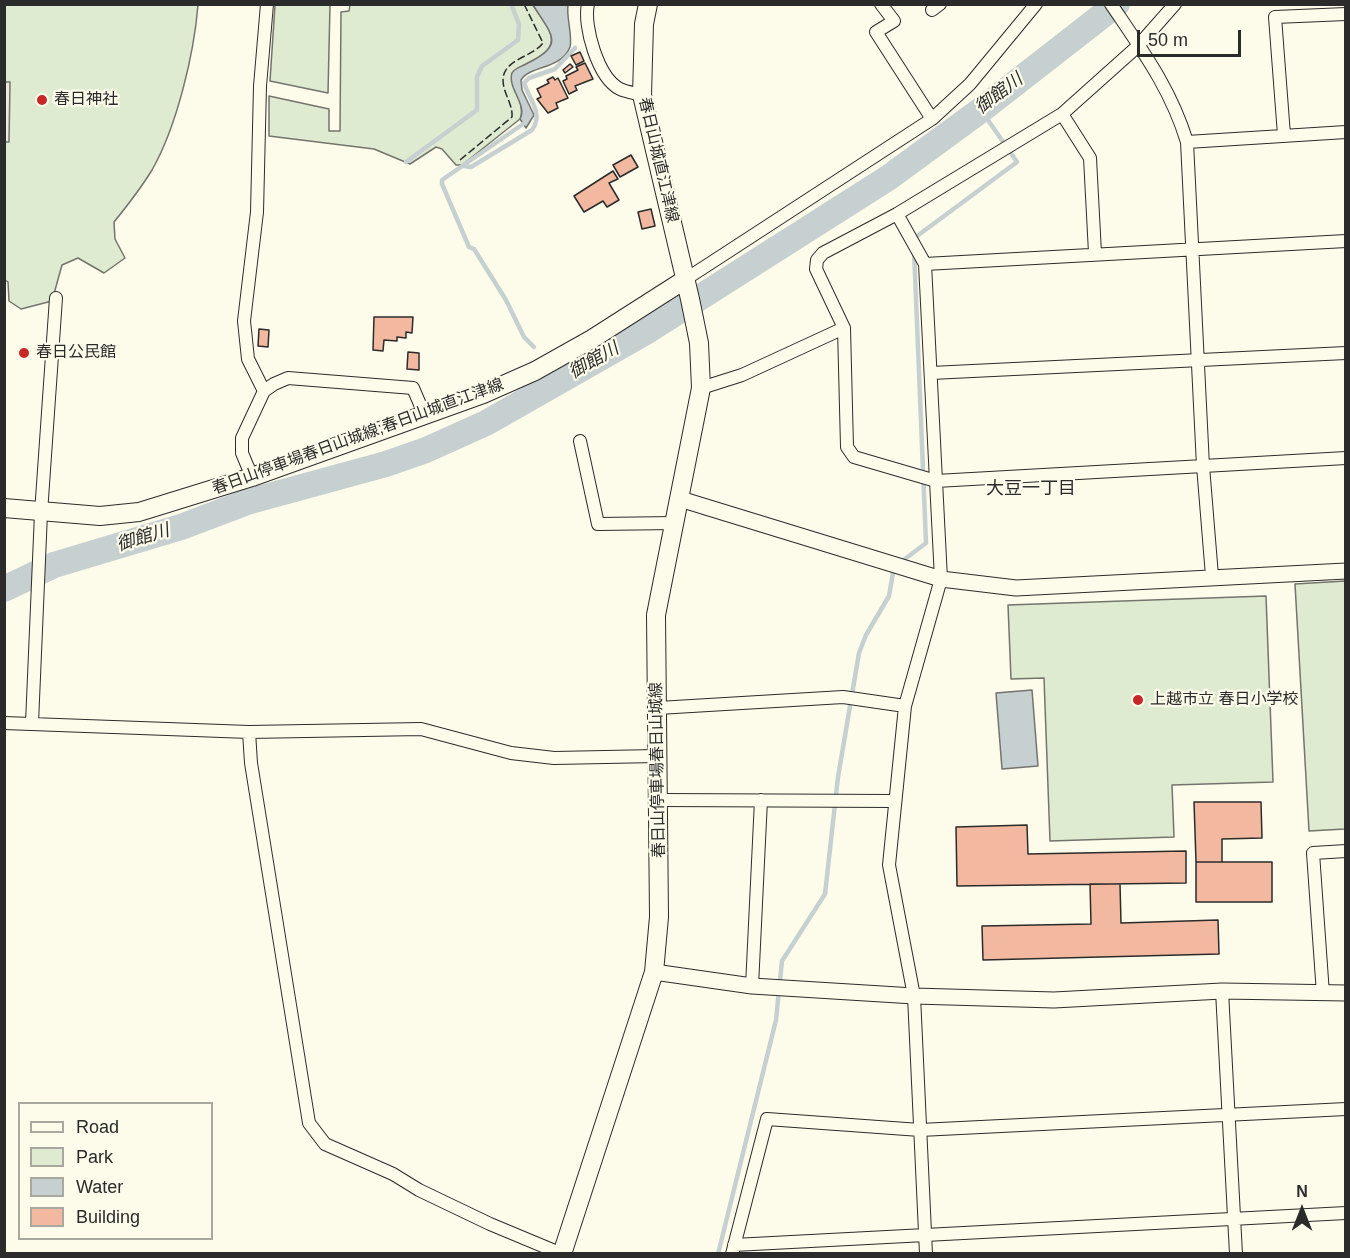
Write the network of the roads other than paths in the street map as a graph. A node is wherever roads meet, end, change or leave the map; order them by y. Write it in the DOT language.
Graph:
graph roads {
  1 [pos="267,4"];
  2 [pos="588,4"];
  3 [pos="648,4"];
  4 [pos="881,4"];
  5 [pos="1036,4"];
  6 [pos="1111,4"];
  7 [pos="1175,4"];
  8 [pos="1346,14"];
  9 [pos="1138,46"];
  10 [pos="642,95"];
  11 [pos="1062,114"];
  12 [pos="932,119"];
  13 [pos="1346,132"];
  14 [pos="1284,135"];
  15 [pos="1187,142"];
  16 [pos="897,214"];
  17 [pos="1346,241"];
  18 [pos="1191,249"];
  19 [pos="1095,253"];
  20 [pos="926,264"];
  21 [pos="686,279"];
  22 [pos="56,298"];
  23 [pos="844,328"];
  24 [pos="1346,353"];
  25 [pos="1198,362"];
  26 [pos="931,373"];
  27 [pos="701,388"];
  28 [pos="264,391"];
  29 [pos="425,416"];
  30 [pos="580,441"];
  31 [pos="1346,458"];
  32 [pos="1203,466"];
  33 [pos="252,477"];
  34 [pos="936,481"];
  35 [pos="680,499"];
  36 [pos="4,508"];
  37 [pos="41,513"];
  38 [pos="675,523"];
  39 [pos="1346,571"];
  40 [pos="1212,576"];
  41 [pos="940,579"];
  42 [pos="905,706"];
  43 [pos="658,708"];
  44 [pos="4,723"];
  45 [pos="32,723"];
  46 [pos="249,732"];
  47 [pos="657,756"];
  48 [pos="658,800"];
  49 [pos="761,800"];
  50 [pos="894,801"];
  51 [pos="1346,851"];
  52 [pos="654,972"];
  53 [pos="752,986"];
  54 [pos="1222,991"];
  55 [pos="1346,993"];
  56 [pos="1323,994"];
  57 [pos="914,996"];
  58 [pos="1346,1110"];
  59 [pos="1228,1116"];
  60 [pos="920,1130"];
  61 [pos="1346,1213"];
  62 [pos="1234,1219"];
  63 [pos="925,1235"];
  64 [pos="733,1250"];
  65 [pos="562,1254"];
  66 [pos="926,1254"];
  67 [pos="1236,1254"];
  1 -- 28 [label="street"];
  2 -- 10 [label="street"];
  3 -- 10 [label="main road, 春日山城直江津線"];
  4 -- 12 [label="street"];
  5 -- 12 [label="street"];
  6 -- 9 [label="street"];
  7 -- 9 [label="street"];
  8 -- 14 [label="street"];
  9 -- 11 [label="street"];
  9 -- 15 [label="street"];
  10 -- 21 [label="main road, 春日山城直江津線"];
  11 -- 16 [label="street"];
  11 -- 19 [label="street"];
  12 -- 21 [label="street"];
  13 -- 14 [label="street"];
  14 -- 15 [label="street"];
  15 -- 18 [label="street"];
  16 -- 20 [label="street"];
  16 -- 23 [label="street"];
  17 -- 18 [label="street"];
  18 -- 19 [label="street"];
  18 -- 25 [label="street"];
  19 -- 20 [label="street"];
  20 -- 26 [label="street"];
  21 -- 27 [label="main road, 春日山停車場春日山城線"];
  21 -- 29 [label="main road, 春日山停車場春日山城線;春日山城直江津線"];
  22 -- 37 [label="street"];
  23 -- 27 [label="street"];
  23 -- 34 [label="street"];
  24 -- 25 [label="street"];
  25 -- 26 [label="street"];
  25 -- 32 [label="street"];
  26 -- 34 [label="street"];
  27 -- 35 [label="main road, 春日山停車場春日山城線"];
  28 -- 29 [label="street"];
  28 -- 33 [label="street"];
  29 -- 33 [label="main road, 春日山停車場春日山城線;春日山城直江津線"];
  30 -- 38 [label="street"];
  31 -- 32 [label="street"];
  32 -- 34 [label="street"];
  32 -- 40 [label="street"];
  33 -- 37 [label="main road, 春日山停車場春日山城線;春日山城直江津線"];
  34 -- 41 [label="street"];
  35 -- 38 [label="main road, 春日山停車場春日山城線"];
  35 -- 41 [label="street"];
  36 -- 37 [label="main road, 春日山停車場春日山城線;春日山城直江津線"];
  37 -- 45 [label="street"];
  38 -- 43 [label="main road, 春日山停車場春日山城線"];
  39 -- 40 [label="street"];
  40 -- 41 [label="street"];
  41 -- 42 [label="street"];
  42 -- 43 [label="street"];
  42 -- 50 [label="street"];
  43 -- 47 [label="main road, 春日山停車場春日山城線"];
  44 -- 45 [label="street"];
  45 -- 46 [label="street"];
  46 -- 47 [label="street"];
  46 -- 65 [label="street"];
  47 -- 48 [label="main road, 春日山停車場春日山城線"];
  48 -- 49 [label="street"];
  48 -- 52 [label="main road, 春日山停車場春日山城線"];
  49 -- 50 [label="street"];
  49 -- 53 [label="street"];
  50 -- 57 [label="street"];
  51 -- 56 [label="street"];
  52 -- 53 [label="street"];
  52 -- 65 [label="main road, 春日山停車場春日山城線"];
  53 -- 57 [label="street"];
  54 -- 56 [label="street"];
  54 -- 57 [label="street"];
  54 -- 59 [label="street"];
  55 -- 56 [label="street"];
  57 -- 60 [label="street"];
  58 -- 59 [label="street"];
  59 -- 60 [label="street"];
  59 -- 62 [label="street"];
  60 -- 63 [label="street"];
  60 -- 64 [label="street"];
  61 -- 62 [label="street"];
  62 -- 63 [label="street"];
  62 -- 67 [label="street"];
  63 -- 64 [label="street"];
  63 -- 66 [label="street"];
}
